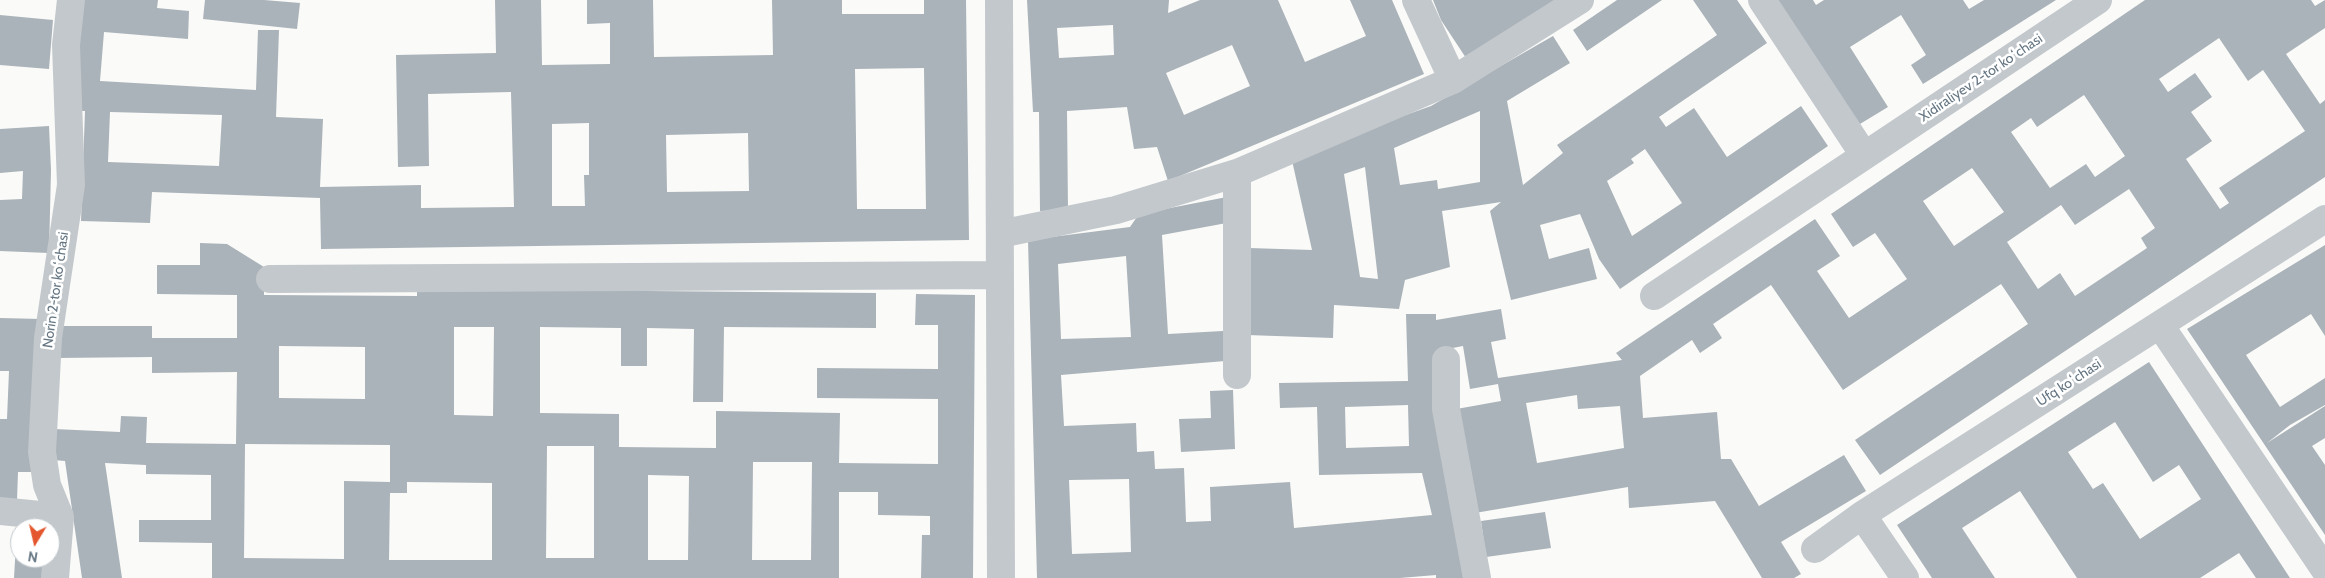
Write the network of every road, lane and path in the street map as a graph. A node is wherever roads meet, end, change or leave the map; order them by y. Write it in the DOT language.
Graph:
graph roads {
  1 [pos="71,0"];
  2 [pos="999,0"];
  3 [pos="1416,0"];
  4 [pos="1580,0"];
  5 [pos="1762,0"];
  6 [pos="2098,0"];
  7 [pos="1453,80"];
  8 [pos="1864,156"];
  9 [pos="1237,173"];
  10 [pos="2325,220"];
  11 [pos="1000,234"];
  12 [pos="1000,275"];
  13 [pos="270,278"];
  14 [pos="1654,296"];
  15 [pos="2160,325"];
  16 [pos="1446,360"];
  17 [pos="1237,374"];
  18 [pos="0,511"];
  19 [pos="1862,515"];
  20 [pos="60,517"];
  21 [pos="1815,549"];
  22 [pos="2325,570"];
  23 [pos="55,578"];
  24 [pos="1001,578"];
  25 [pos="1477,578"];
  26 [pos="1905,578"];
  1 -- 20 [label="street, Norin 2-tor koʻchasi"];
  2 -- 11 [label="street"];
  3 -- 7 [label="street"];
  4 -- 7 [label="street"];
  5 -- 8 [label="street"];
  6 -- 8 [label="street, Xidiraliyev 2-tor koʻchasi"];
  7 -- 9 [label="street"];
  8 -- 14 [label="street, Xidiraliyev 2-tor koʻchasi"];
  9 -- 11 [label="street"];
  9 -- 17 [label="street"];
  10 -- 15 [label="street, Ufq koʻchasi"];
  11 -- 12 [label="street"];
  12 -- 13 [label="street"];
  12 -- 24 [label="street"];
  15 -- 19 [label="street, Ufq koʻchasi"];
  15 -- 22 [label="street"];
  16 -- 25 [label="street"];
  18 -- 20 [label="street"];
  19 -- 21 [label="street, Ufq koʻchasi"];
  19 -- 26 [label="street"];
  20 -- 23 [label="street, Norin 2-tor koʻchasi"];
}
